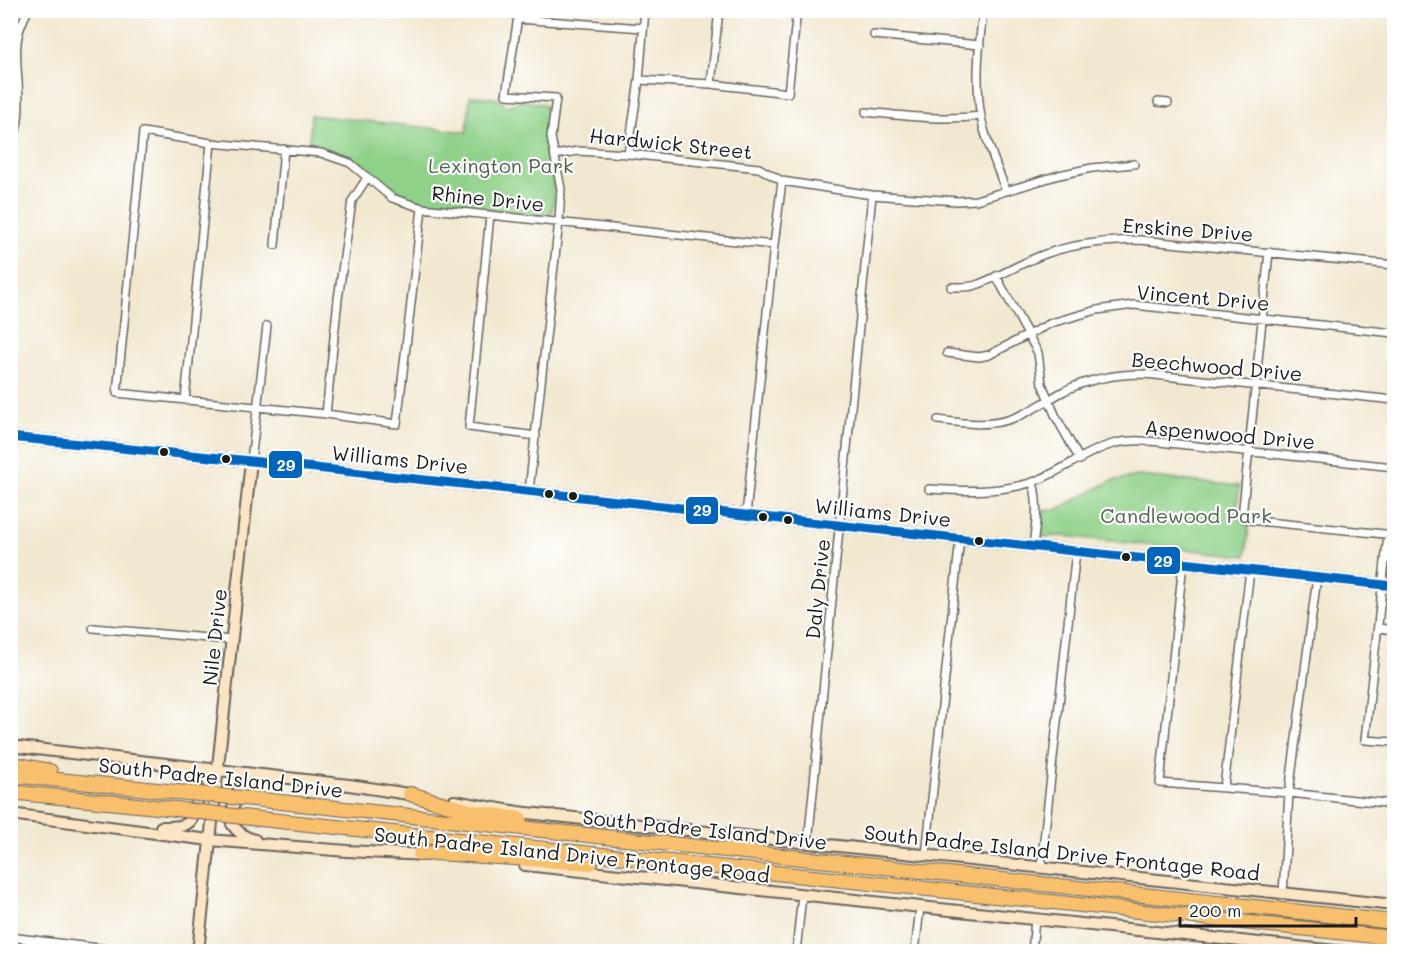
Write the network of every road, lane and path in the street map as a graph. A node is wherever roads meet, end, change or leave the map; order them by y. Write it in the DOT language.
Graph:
graph roads {
  1 [pos="28,10"];
  2 [pos="519,10"];
  3 [pos="645,10"];
  4 [pos="719,10"];
  5 [pos="797,10"];
  6 [pos="983,10"];
  7 [pos="518,19"];
  8 [pos="643,28"];
  9 [pos="874,35"];
  10 [pos="980,45"];
  11 [pos="639,80"];
  12 [pos="711,84"];
  13 [pos="1158,102"];
  14 [pos="1168,103"];
  15 [pos="866,112"];
  16 [pos="981,116"];
  17 [pos="211,143"];
  18 [pos="10,146"];
  19 [pos="284,149"];
  20 [pos="628,153"];
  21 [pos="555,154"];
  22 [pos="1134,164"];
  23 [pos="368,178"];
  24 [pos="783,181"];
  25 [pos="1006,191"];
  26 [pos="872,195"];
  27 [pos="422,208"];
  28 [pos="490,215"];
  29 [pos="559,221"];
  30 [pos="275,245"];
  31 [pos="774,245"];
  32 [pos="1269,252"];
  33 [pos="1395,266"];
  34 [pos="996,276"];
  35 [pos="951,287"];
  36 [pos="1262,319"];
  37 [pos="267,326"];
  38 [pos="1395,333"];
  39 [pos="1028,334"];
  40 [pos="947,353"];
  41 [pos="1255,385"];
  42 [pos="185,400"];
  43 [pos="1049,400"];
  44 [pos="1395,400"];
  45 [pos="257,408"];
  46 [pos="326,414"];
  47 [pos="938,420"];
  48 [pos="10,436"];
  49 [pos="536,436"];
  50 [pos="1248,452"];
  51 [pos="1080,460"];
  52 [pos="251,461"];
  53 [pos="1395,467"];
  54 [pos="1033,482"];
  55 [pos="929,489"];
  56 [pos="529,491"];
  57 [pos="746,515"];
  58 [pos="840,525"];
  59 [pos="1391,535"];
  60 [pos="960,538"];
  61 [pos="1033,546"];
  62 [pos="1076,551"];
  63 [pos="1183,563"];
  64 [pos="1250,570"];
  65 [pos="1317,577"];
  66 [pos="1383,584"];
  67 [pos="1395,585"];
  68 [pos="93,628"];
  69 [pos="1379,628"];
  70 [pos="1395,630"];
  71 [pos="231,640"];
  72 [pos="1395,742"];
  73 [pos="10,746"];
  74 [pos="10,763"];
  75 [pos="162,763"];
  76 [pos="218,769"];
  77 [pos="10,775"];
  78 [pos="302,781"];
  79 [pos="98,783"];
  80 [pos="1224,787"];
  81 [pos="10,792"];
  82 [pos="1289,793"];
  83 [pos="410,794"];
  84 [pos="10,800"];
  85 [pos="1395,804"];
  86 [pos="176,809"];
  87 [pos="10,814"];
  88 [pos="97,825"];
  89 [pos="209,840"];
  90 [pos="808,843"];
  91 [pos="288,847"];
  92 [pos="702,849"];
  93 [pos="420,854"];
  94 [pos="926,855"];
  95 [pos="1041,867"];
  96 [pos="761,872"];
  97 [pos="1283,894"];
  98 [pos="802,895"];
  99 [pos="1395,905"];
  100 [pos="920,908"];
  101 [pos="1395,913"];
  102 [pos="1319,914"];
  103 [pos="1035,919"];
  104 [pos="1395,922"];
  105 [pos="1353,933"];
  106 [pos="10,937"];
  107 [pos="1395,938"];
  108 [pos="56,943"];
  109 [pos="1395,943"];
  110 [pos="55,951"];
  111 [pos="128,951"];
  112 [pos="198,951"];
  113 [pos="795,951"];
  114 [pos="915,951"];
  115 [pos="1032,951"];
  116 [pos="1345,951"];
  1 -- 18 [label="street"];
  2 -- 7 [label="street"];
  3 -- 8 [label="street"];
  4 -- 12 [label="street"];
  5 -- 12 [label="street"];
  6 -- 10 [label="street"];
  7 -- 8 [label="street"];
  7 -- 21 [label="street"];
  8 -- 11 [label="street"];
  9 -- 10 [label="street"];
  10 -- 16 [label="street"];
  11 -- 12 [label="street"];
  11 -- 20 [label="street"];
  13 -- 14 [label="street"];
  15 -- 16 [label="street"];
  16 -- 25 [label="street"];
  17 -- 19 [label="street, Rhine Drive"];
  17 -- 42 [label="street"];
  17 -- 42 [label="street, Rhine Drive"];
  19 -- 23 [label="street, Rhine Drive"];
  19 -- 30 [label="street"];
  20 -- 21 [label="street, Hardwick Street"];
  20 -- 24 [label="street, Hardwick Street"];
  21 -- 29 [label="street"];
  22 -- 25 [label="street, Hardwick Street"];
  23 -- 27 [label="street, Rhine Drive"];
  23 -- 46 [label="street"];
  24 -- 26 [label="street, Hardwick Street"];
  24 -- 31 [label="street"];
  25 -- 26 [label="street, Hardwick Street"];
  26 -- 58 [label="street, Daly Drive"];
  27 -- 28 [label="street, Rhine Drive"];
  27 -- 46 [label="street"];
  28 -- 29 [label="street, Rhine Drive"];
  28 -- 49 [label="street"];
  29 -- 31 [label="street, Rhine Drive"];
  29 -- 49 [label="street"];
  31 -- 57 [label="street"];
  32 -- 33 [label="street, Erskine Drive"];
  32 -- 34 [label="street, Erskine Drive"];
  32 -- 36 [label="street"];
  34 -- 35 [label="street, Erskine Drive"];
  34 -- 39 [label="street"];
  36 -- 38 [label="street, Vincent Drive"];
  36 -- 39 [label="street, Vincent Drive"];
  36 -- 41 [label="street"];
  37 -- 45 [label="street, Nile Drive"];
  39 -- 40 [label="street, Vincent Drive"];
  39 -- 43 [label="street"];
  41 -- 43 [label="street, Beechwood Drive"];
  41 -- 44 [label="street, Beechwood Drive"];
  41 -- 50 [label="street"];
  42 -- 45 [label="street"];
  43 -- 47 [label="street, Beechwood Drive"];
  43 -- 51 [label="street"];
  45 -- 46 [label="street"];
  45 -- 52 [label="street, Nile Drive"];
  48 -- 52 [label="main road, Williams Drive"];
  49 -- 56 [label="street"];
  50 -- 51 [label="street, Aspenwood Drive"];
  50 -- 53 [label="street, Aspenwood Drive"];
  50 -- 59 [label="street"];
  51 -- 54 [label="street, Aspenwood Drive"];
  52 -- 56 [label="main road, Williams Drive"];
  52 -- 71 [label="main road, Nile Drive"];
  54 -- 55 [label="street, Aspenwood Drive"];
  54 -- 61 [label="street"];
  56 -- 57 [label="main road, Williams Drive"];
  57 -- 58 [label="main road, Williams Drive"];
  58 -- 60 [label="main road, Williams Drive"];
  58 -- 90 [label="street, Daly Drive"];
  59 -- 66 [label="street"];
  60 -- 61 [label="main road, Williams Drive"];
  60 -- 94 [label="street"];
  61 -- 62 [label="main road, Williams Drive"];
  62 -- 63 [label="main road, Williams Drive"];
  62 -- 95 [label="street"];
  63 -- 64 [label="main road, Williams Drive"];
  63 -- 80 [label="street"];
  64 -- 65 [label="main road, Williams Drive"];
  64 -- 80 [label="street"];
  65 -- 66 [label="main road, Williams Drive"];
  65 -- 82 [label="street"];
  66 -- 67 [label="main road, Williams Drive"];
  66 -- 69 [label="street"];
  68 -- 71 [label="street"];
  69 -- 70 [label="street"];
  69 -- 72 [label="street"];
  71 -- 76 [label="main road, Nile Drive"];
  73 -- 75 [label="main road, South Padre Island Drive Frontage Road"];
  74 -- 79 [label="highway"];
  75 -- 76 [label="main road, South Padre Island Drive Frontage Road"];
  75 -- 88 [label="main road"];
  76 -- 78 [label="main road, South Padre Island Drive Frontage Road"];
  76 -- 89 [label="main road, Nile Drive"];
  77 -- 79 [label="highway, South Padre Island Drive"];
  78 -- 83 [label="main road, South Padre Island Drive Frontage Road"];
  78 -- 91 [label="main road"];
  79 -- 92 [label="highway, South Padre Island Drive, bridge"];
  80 -- 82 [label="street"];
  81 -- 86 [label="highway, South Padre Island Drive"];
  82 -- 85 [label="street"];
  82 -- 97 [label="street"];
  83 -- 90 [label="main road, South Padre Island Drive Frontage Road"];
  83 -- 92 [label="highway"];
  84 -- 86 [label="highway"];
  86 -- 96 [label="highway, South Padre Island Drive, bridge"];
  87 -- 88 [label="main road, South Padre Island Drive Frontage Road"];
  88 -- 89 [label="main road, South Padre Island Drive Frontage Road"];
  89 -- 91 [label="main road, South Padre Island Drive Frontage Road"];
  89 -- 112 [label="main road, Nile Drive"];
  90 -- 94 [label="main road, South Padre Island Drive Frontage Road"];
  91 -- 93 [label="main road, South Padre Island Drive Frontage Road"];
  92 -- 102 [label="highway, South Padre Island Drive"];
  93 -- 96 [label="highway"];
  93 -- 98 [label="main road, South Padre Island Drive Frontage Road"];
  94 -- 95 [label="main road, South Padre Island Drive Frontage Road"];
  95 -- 97 [label="main road, South Padre Island Drive Frontage Road"];
  96 -- 105 [label="highway, South Padre Island Drive"];
  97 -- 99 [label="main road, South Padre Island Drive Frontage Road"];
  98 -- 100 [label="main road, South Padre Island Drive Frontage Road"];
  98 -- 113 [label="street"];
  100 -- 103 [label="main road, South Padre Island Drive Frontage Road"];
  100 -- 114 [label="street"];
  101 -- 102 [label="highway"];
  102 -- 104 [label="highway, South Padre Island Drive"];
  103 -- 115 [label="street"];
  103 -- 116 [label="main road, South Padre Island Drive Frontage Road"];
  105 -- 107 [label="highway, South Padre Island Drive"];
  105 -- 109 [label="highway"];
  106 -- 108 [label="street"];
  108 -- 110 [label="street"];
  108 -- 111 [label="street"];
}
